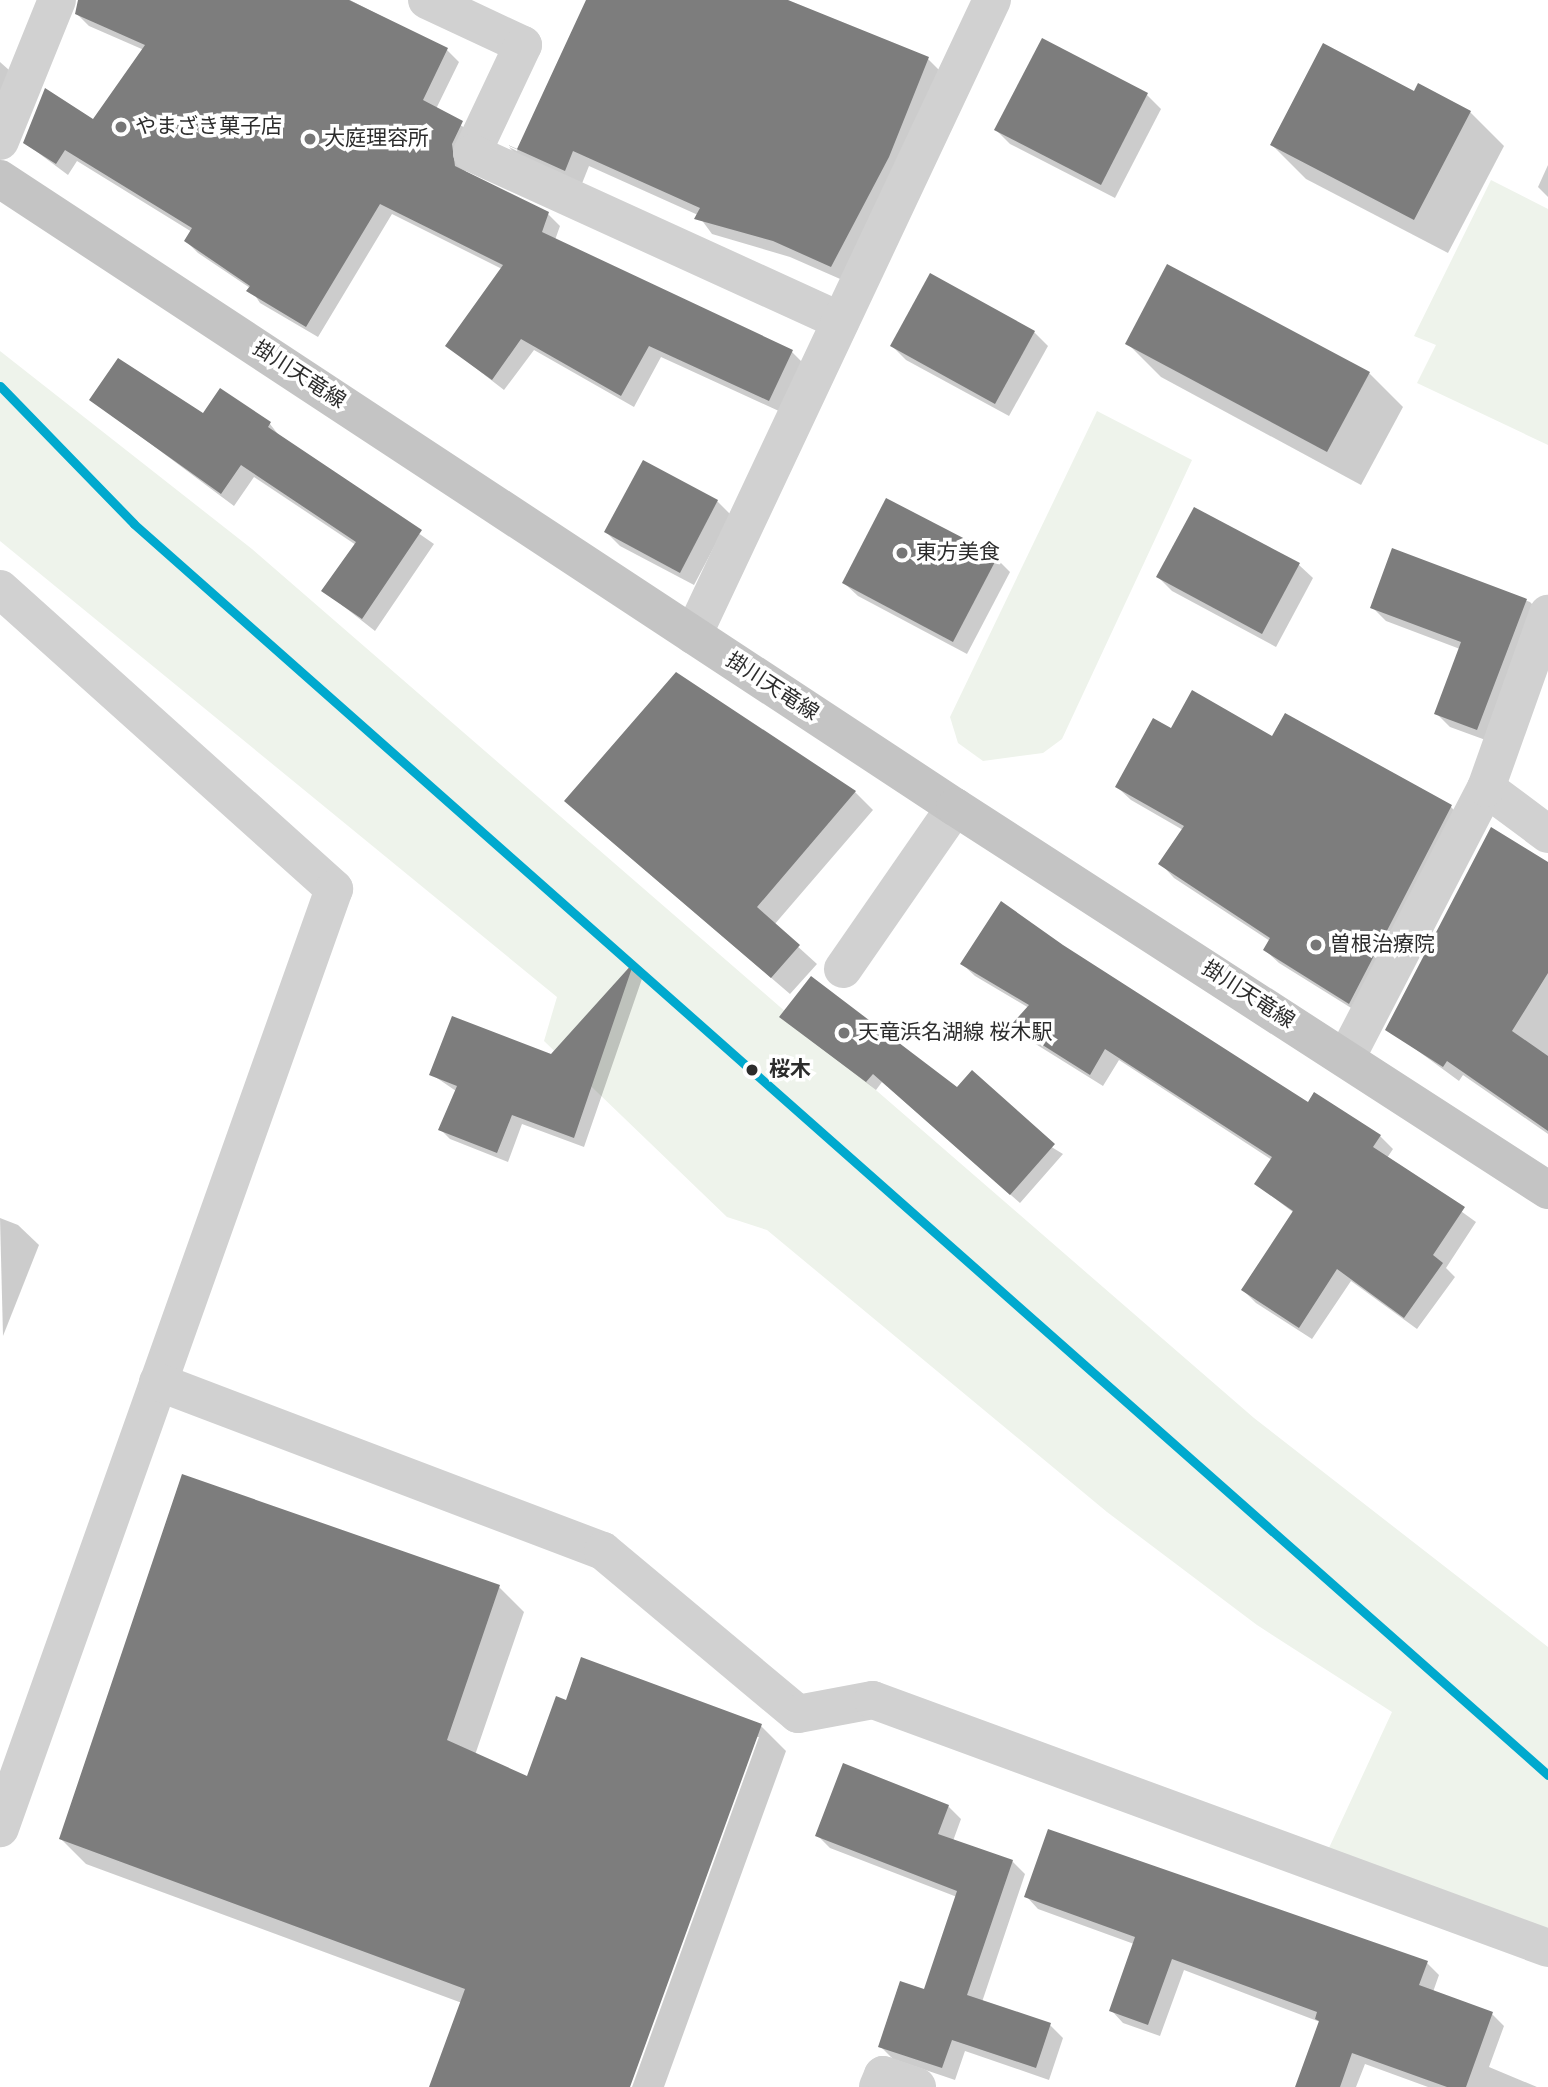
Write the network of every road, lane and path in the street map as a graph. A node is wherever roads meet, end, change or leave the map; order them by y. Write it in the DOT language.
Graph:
graph roads {
  1 [pos="57,0"];
  2 [pos="427,0"];
  3 [pos="992,0"];
  4 [pos="0,141"];
  5 [pos="0,179"];
  6 [pos="841,321"];
  7 [pos="0,589"];
  8 [pos="1548,614"];
  9 [pos="693,635"];
  10 [pos="1486,788"];
  11 [pos="955,807"];
  12 [pos="1548,834"];
  13 [pos="843,969"];
  14 [pos="1346,1058"];
  15 [pos="1548,1189"];
  16 [pos="159,1382"];
  17 [pos="0,1828"];
  18 [pos="1548,1948"];
  19 [pos="878,2087"];
  20 [pos="917,2087"];
  1 -- 4 [label="street"];
  2 -- 6 [label="street"];
  3 -- 6 [label="street"];
  5 -- 9 [label="main road, 掛川天竜線"];
  6 -- 9 [label="street"];
  7 -- 16 [label="street"];
  8 -- 10 [label="street"];
  9 -- 11 [label="main road, 掛川天竜線"];
  10 -- 12 [label="street"];
  10 -- 14 [label="street"];
  11 -- 13 [label="street"];
  11 -- 14 [label="main road, 掛川天竜線"];
  14 -- 15 [label="main road, 掛川天竜線"];
  16 -- 17 [label="street"];
  16 -- 18 [label="street"];
  19 -- 20 [label="street"];
}
